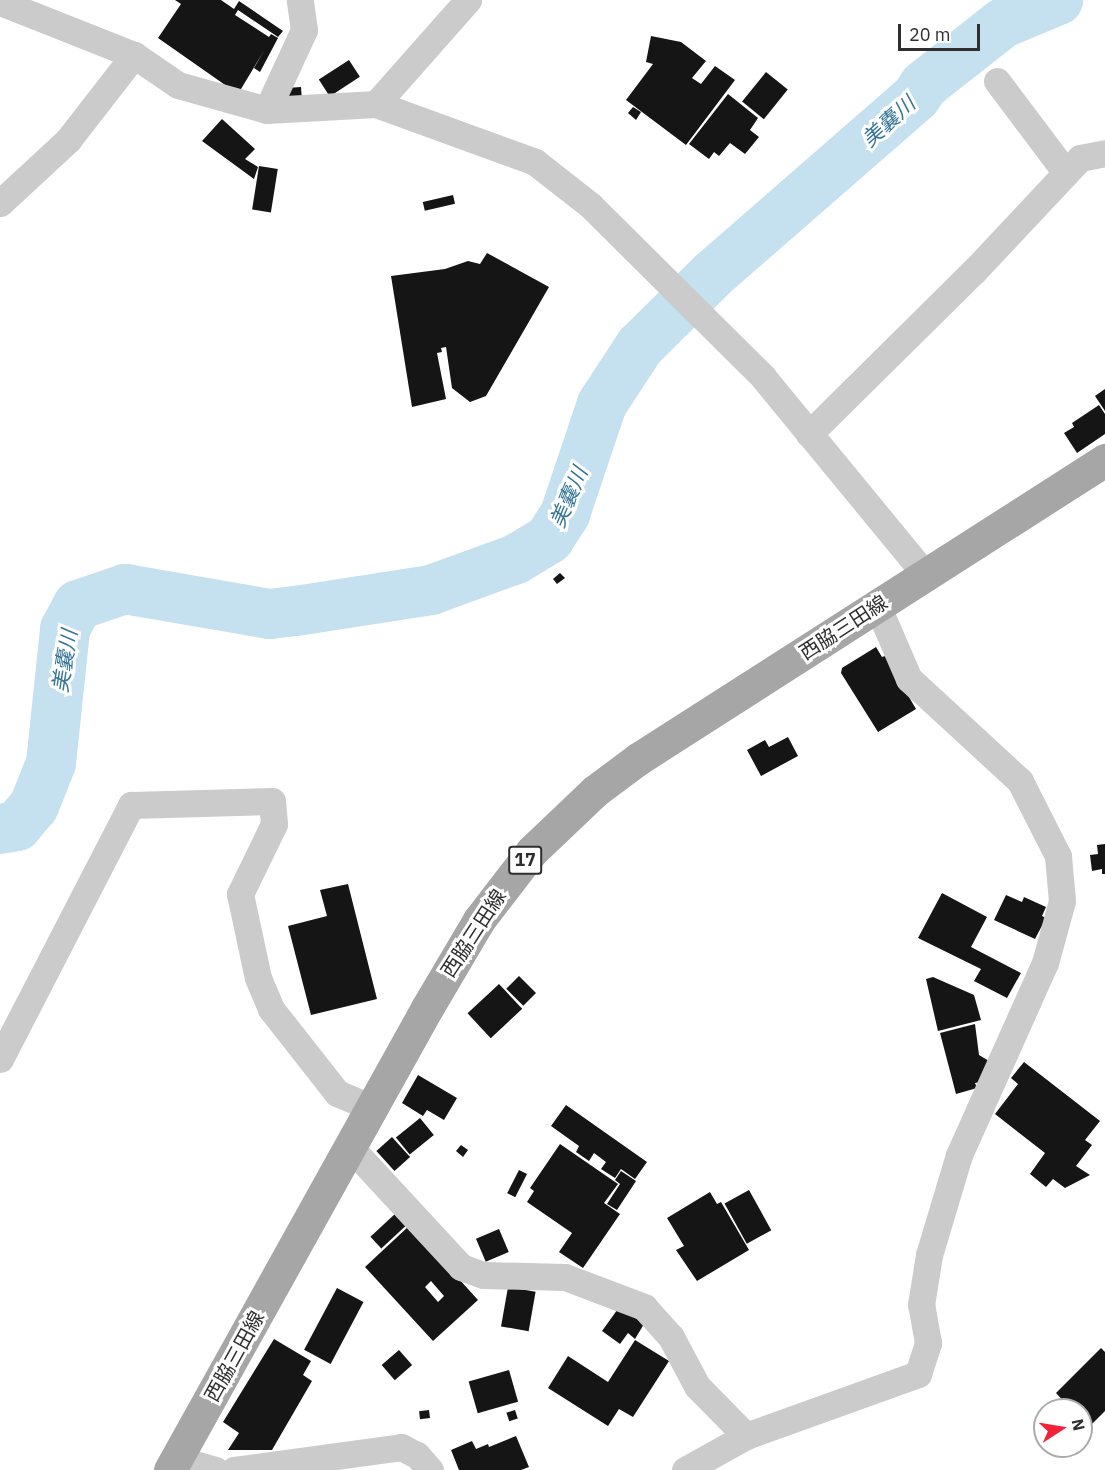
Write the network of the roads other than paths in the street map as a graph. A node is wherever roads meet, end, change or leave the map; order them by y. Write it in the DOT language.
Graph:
graph roads {
  1 [pos="300,0"];
  2 [pos="468,0"];
  3 [pos="5,3"];
  4 [pos="134,55"];
  5 [pos="997,81"];
  6 [pos="376,104"];
  7 [pos="267,110"];
  8 [pos="1105,153"];
  9 [pos="1066,173"];
  10 [pos="0,202"];
  11 [pos="809,434"];
  12 [pos="1105,460"];
  13 [pos="925,574"];
  14 [pos="877,605"];
  15 [pos="0,1059"];
  16 [pos="372,1107"];
  17 [pos="350,1147"];
  18 [pos="746,1436"];
  19 [pos="173,1464"];
  20 [pos="215,1470"];
  21 [pos="234,1470"];
  22 [pos="430,1470"];
  23 [pos="685,1470"];
  1 -- 7 [label="street"];
  2 -- 6 [label="street"];
  3 -- 4 [label="street"];
  4 -- 7 [label="street"];
  4 -- 10 [label="street"];
  5 -- 9 [label="street"];
  6 -- 7 [label="street"];
  6 -- 11 [label="street"];
  8 -- 9 [label="street"];
  9 -- 11 [label="street"];
  11 -- 13 [label="street"];
  12 -- 13 [label="main road, 西脇三田線 / 17"];
  13 -- 14 [label="main road, 西脇三田線 / 17"];
  14 -- 16 [label="main road, 西脇三田線 / 17"];
  14 -- 18 [label="street"];
  15 -- 16 [label="street"];
  16 -- 17 [label="main road, 西脇三田線 / 17"];
  17 -- 18 [label="street"];
  17 -- 19 [label="main road, 西脇三田線 / 17"];
  18 -- 23 [label="street"];
  19 -- 20 [label="street"];
  21 -- 22 [label="street"];
}
